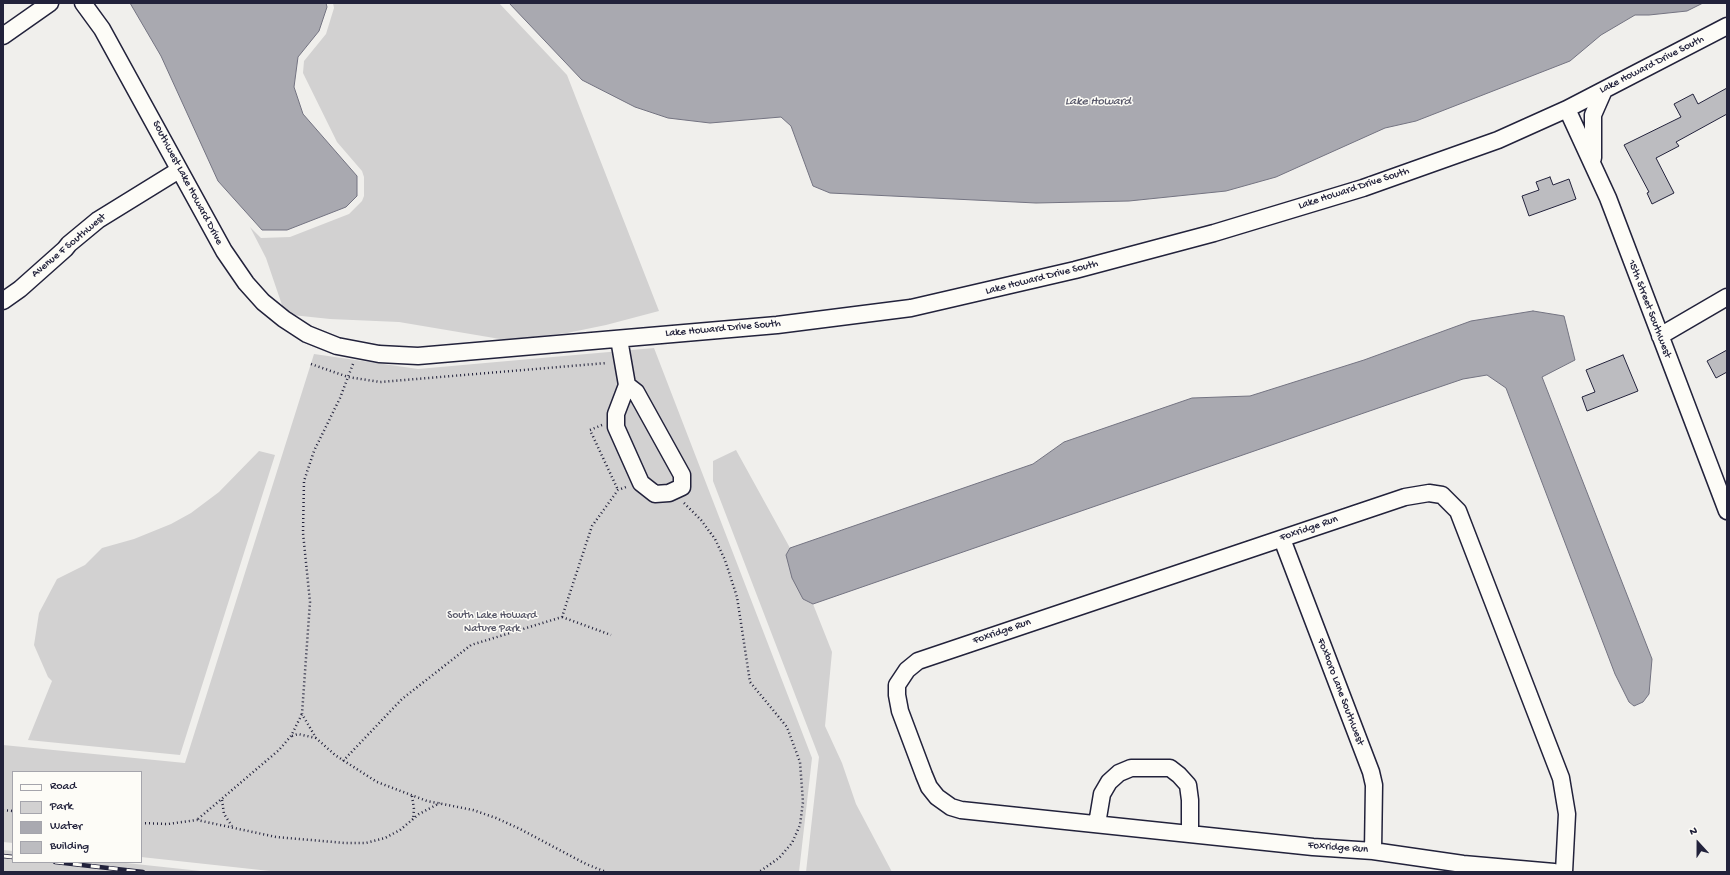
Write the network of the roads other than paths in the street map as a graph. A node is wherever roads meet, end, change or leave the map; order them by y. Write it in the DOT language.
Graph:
graph roads {
  1 [pos="50,3"];
  2 [pos="83,3"];
  3 [pos="1727,26"];
  4 [pos="3,36"];
  5 [pos="1604,90"];
  6 [pos="1567,109"];
  7 [pos="1593,164"];
  8 [pos="179,170"];
  9 [pos="1727,297"];
  10 [pos="3,301"];
  11 [pos="1660,336"];
  12 [pos="318,338"];
  13 [pos="619,339"];
  14 [pos="627,385"];
  15 [pos="1727,511"];
  16 [pos="1282,539"];
  17 [pos="1097,824"];
  18 [pos="1190,833"];
  19 [pos="1373,851"];
  20 [pos="1554,872"];
  21 [pos="1564,872"];
  1 -- 4 [label="street"];
  2 -- 8 [label="street, Southwest Lake Howard Drive"];
  3 -- 5 [label="street, Lake Howard Drive South"];
  5 -- 6 [label="street, Lake Howard Drive South"];
  5 -- 7 [label="street"];
  6 -- 7 [label="street, 15th Street Southwest"];
  6 -- 13 [label="street, Lake Howard Drive South"];
  7 -- 11 [label="street, 15th Street Southwest"];
  8 -- 10 [label="street, Avenue F Southwest"];
  8 -- 12 [label="street, Southwest Lake Howard Drive"];
  9 -- 11 [label="street"];
  11 -- 15 [label="street, 15th Street Southwest"];
  12 -- 13 [label="street, Lake Howard Drive South"];
  13 -- 14 [label="street"];
  14 -- 14 [label="street"];
  16 -- 17 [label="street, Foxridge Run"];
  16 -- 19 [label="street, Foxboro Lane Southwest"];
  16 -- 21 [label="street, Foxridge Run"];
  17 -- 18 [label="street, Foxridge Run"];
  17 -- 18 [label="street"];
  18 -- 19 [label="street, Foxridge Run"];
  19 -- 20 [label="street, Foxridge Run"];
}
